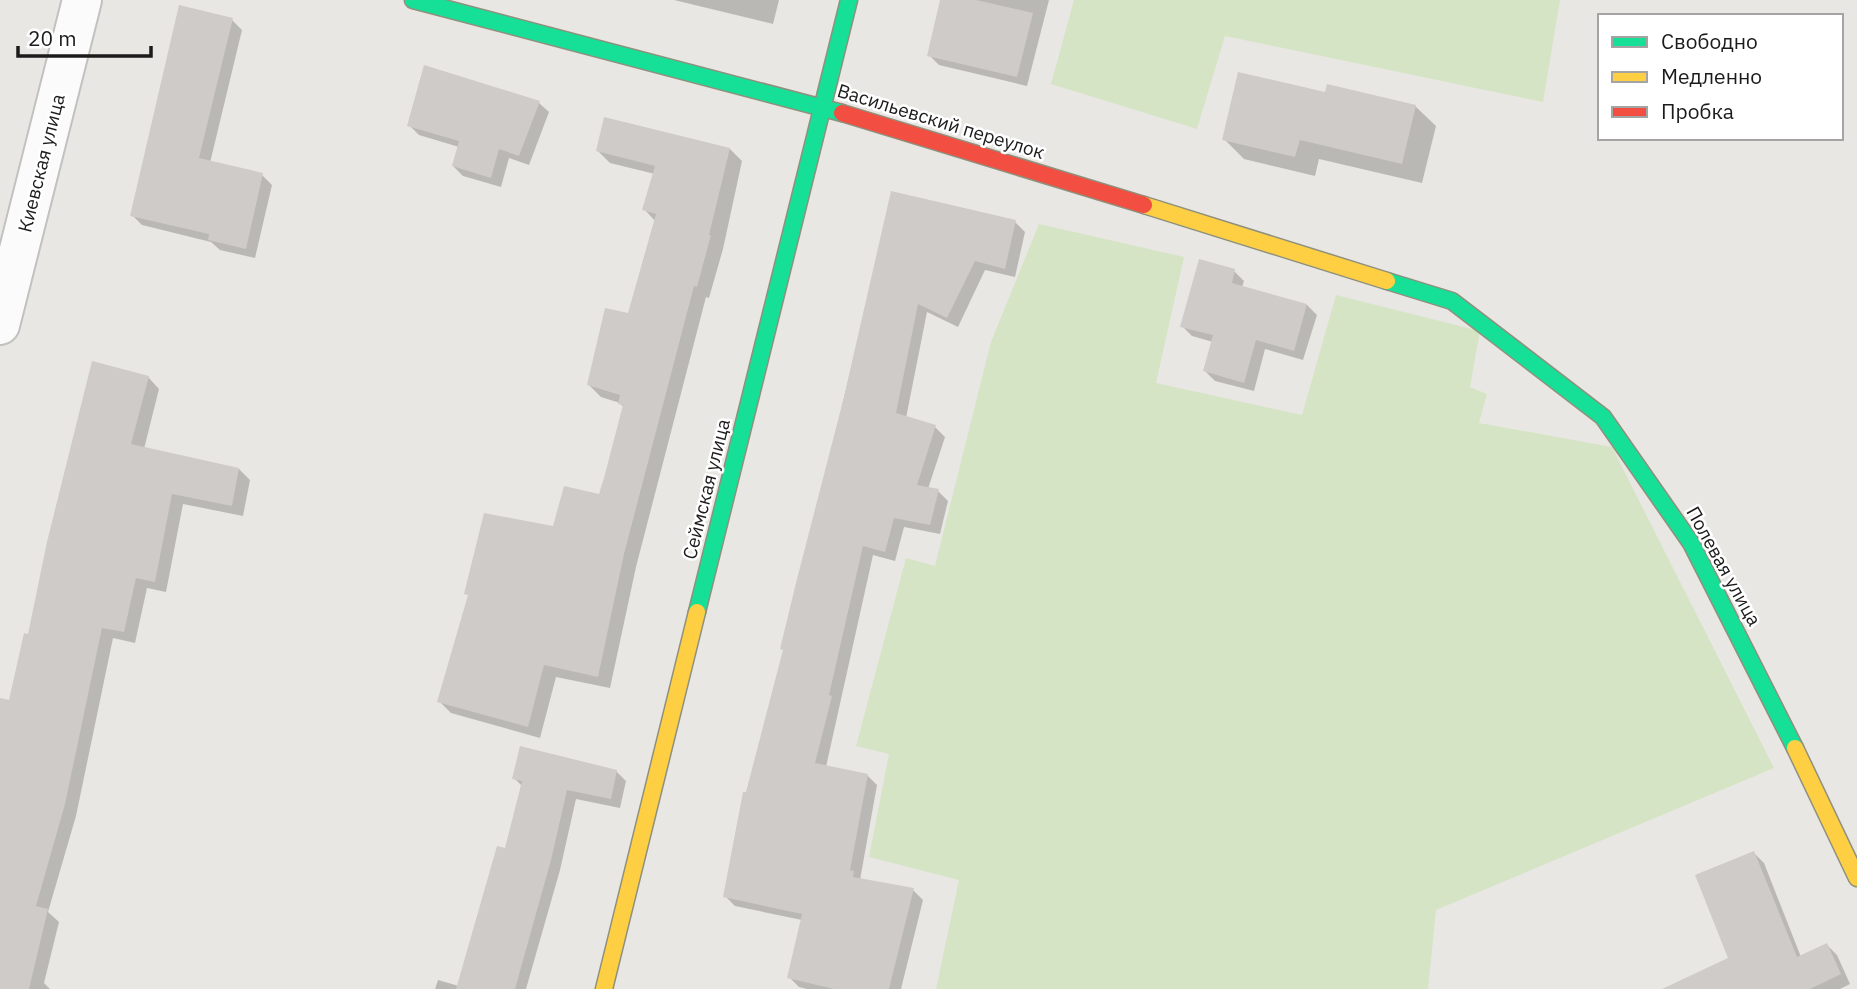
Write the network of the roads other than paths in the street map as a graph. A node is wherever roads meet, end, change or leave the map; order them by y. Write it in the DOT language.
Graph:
graph roads {
  1 [pos="82,0"];
  2 [pos="413,0"];
  3 [pos="849,0"];
  4 [pos="821,106"];
  5 [pos="1452,302"];
  6 [pos="0,325"];
  7 [pos="1857,878"];
  8 [pos="604,989"];
  1 -- 6 [label="street, Киевская улица"];
  2 -- 4 [label="street, Васильевский переулок"];
  3 -- 4 [label="street, Сеймская улица"];
  4 -- 5 [label="street, Васильевский переулок"];
  4 -- 8 [label="street, Сеймская улица"];
  5 -- 7 [label="street, Полевая улица"];
}
